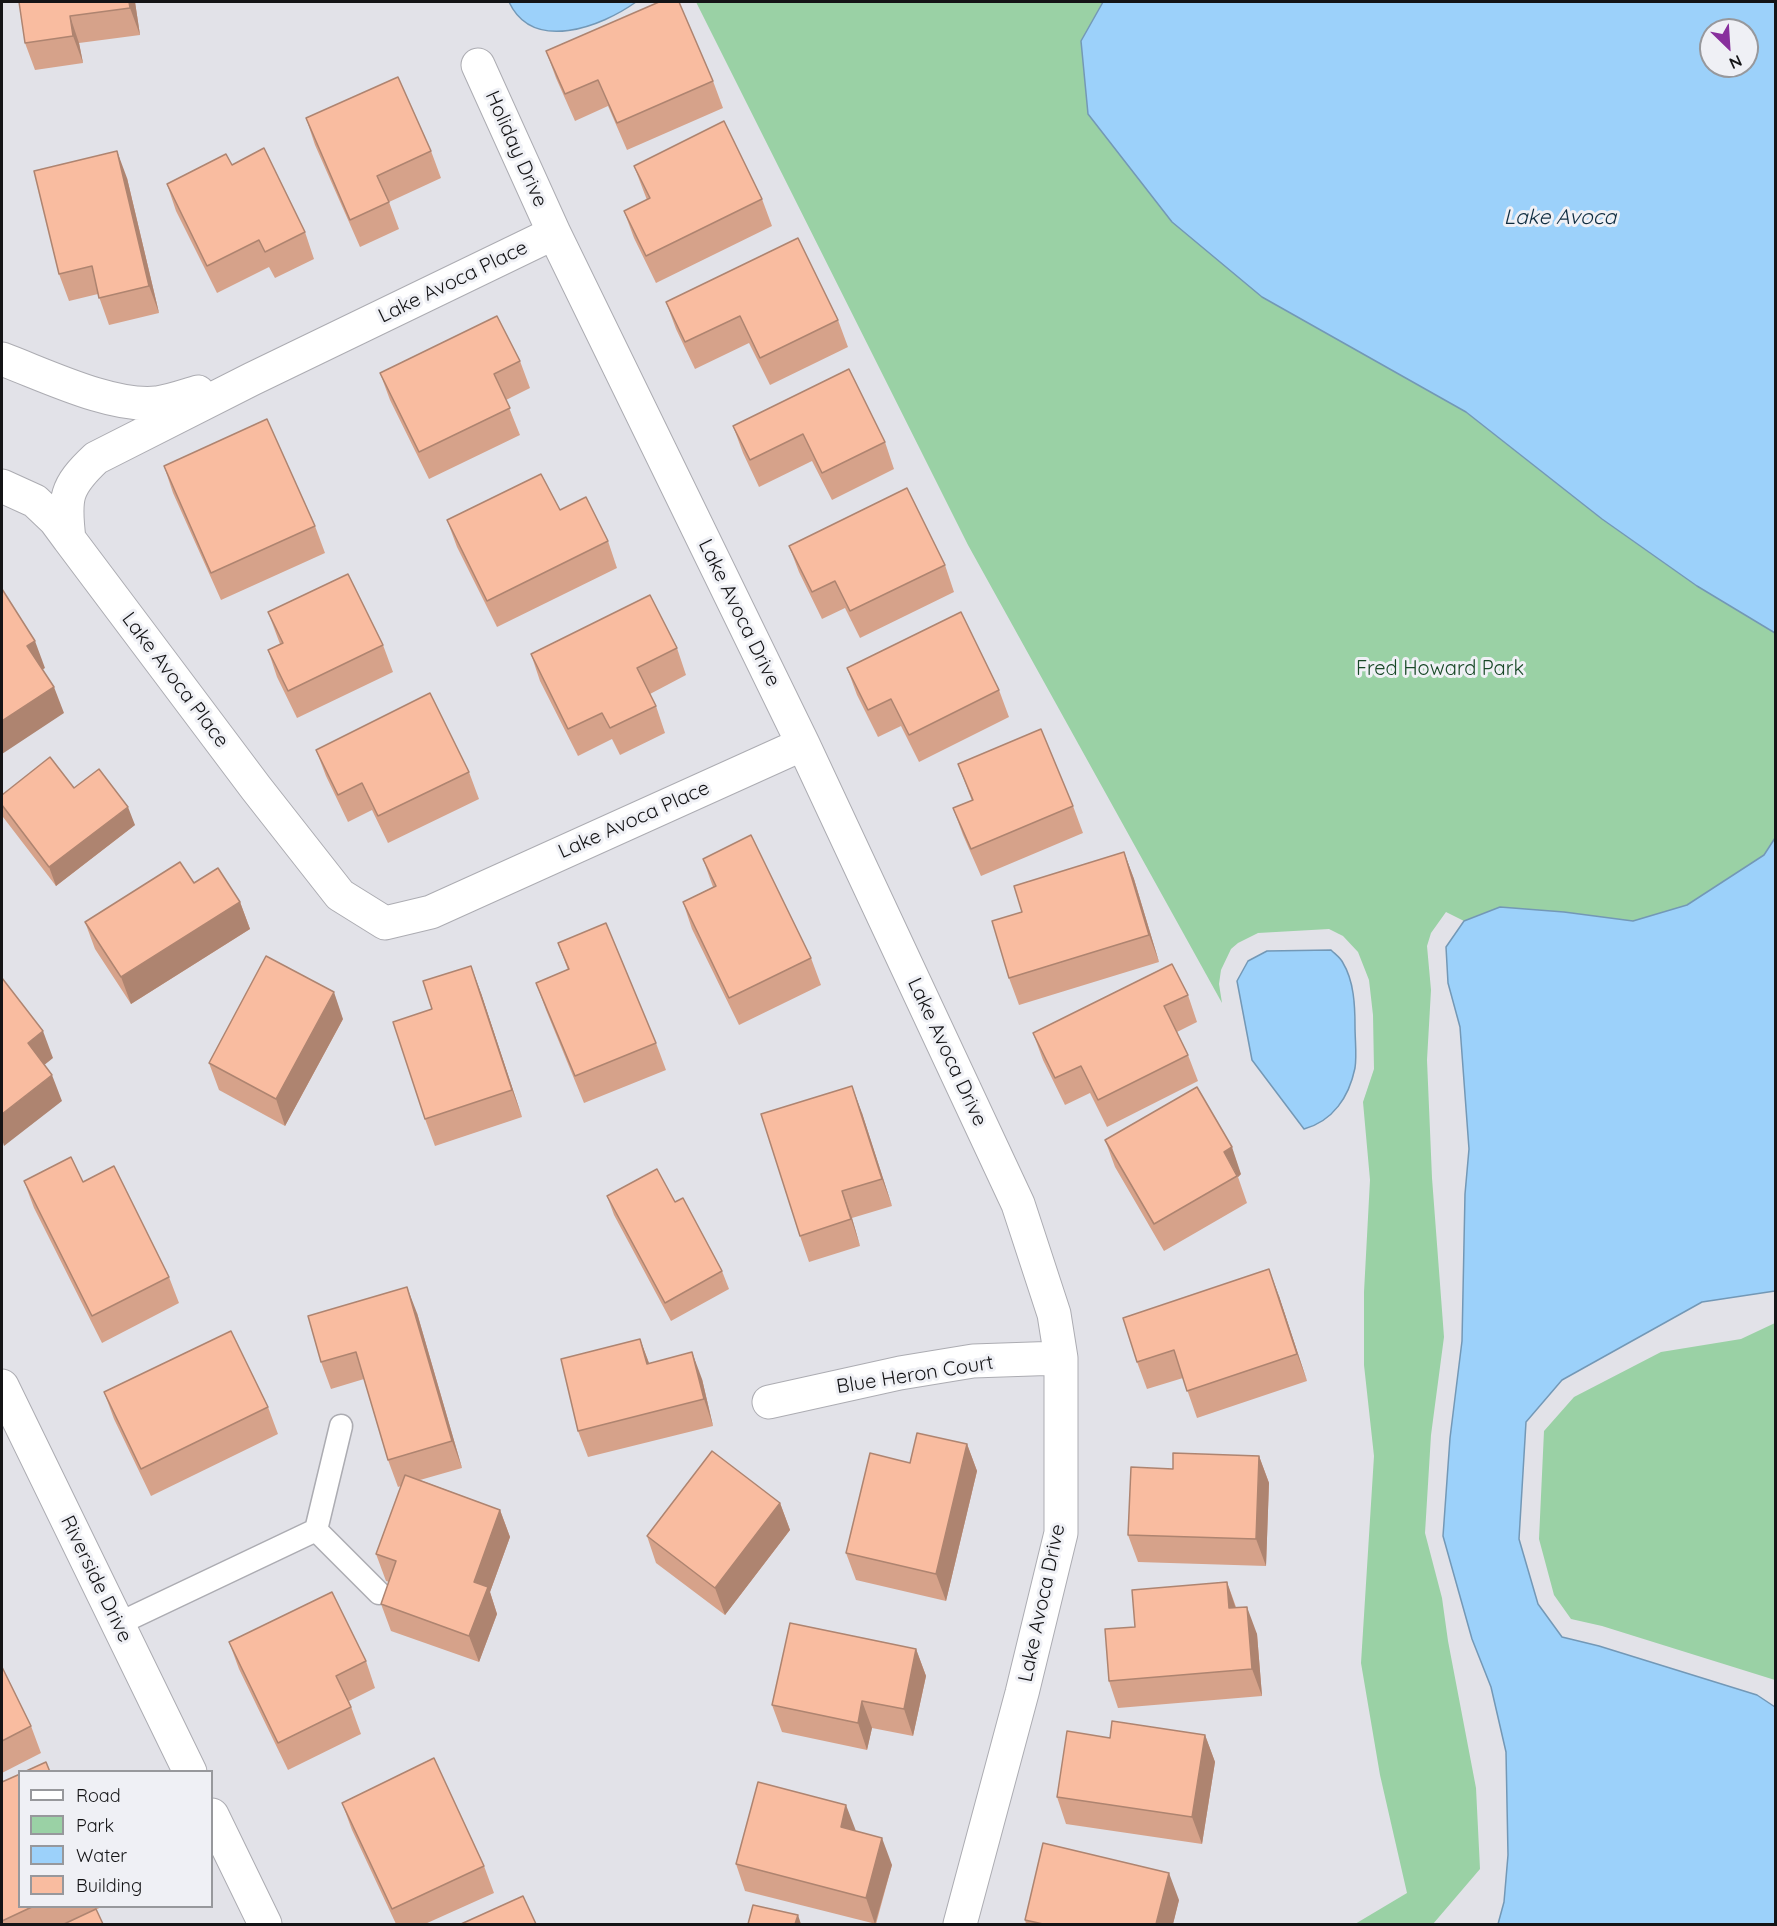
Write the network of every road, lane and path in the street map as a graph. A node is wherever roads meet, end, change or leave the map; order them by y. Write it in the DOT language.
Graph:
graph roads {
  1 [pos="478,65"];
  2 [pos="554,233"];
  3 [pos="2,359"];
  4 [pos="252,379"];
  5 [pos="2,486"];
  6 [pos="69,539"];
  7 [pos="803,744"];
  8 [pos="1061,1358"];
  9 [pos="2,1386"];
  10 [pos="769,1402"];
  11 [pos="341,1426"];
  12 [pos="316,1530"];
  13 [pos="380,1593"];
  14 [pos="118,1624"];
  15 [pos="189,1770"];
  16 [pos="213,1817"];
  17 [pos="265,1924"];
  18 [pos="960,1924"];
  1 -- 2 [label="street, Holiday Drive"];
  2 -- 4 [label="street, Lake Avoca Place"];
  2 -- 7 [label="street, Lake Avoca Drive"];
  3 -- 4 [label="street"];
  4 -- 6 [label="street, Lake Avoca Place"];
  5 -- 6 [label="street"];
  6 -- 7 [label="street, Lake Avoca Place"];
  7 -- 8 [label="street, Lake Avoca Drive"];
  8 -- 10 [label="street, Blue Heron Court"];
  8 -- 18 [label="street, Lake Avoca Drive"];
  9 -- 14 [label="street, Riverside Drive"];
  11 -- 12 [label="lane"];
  12 -- 13 [label="lane"];
  12 -- 14 [label="lane"];
  14 -- 15 [label="street, Riverside Drive"];
  16 -- 17 [label="street"];
}
